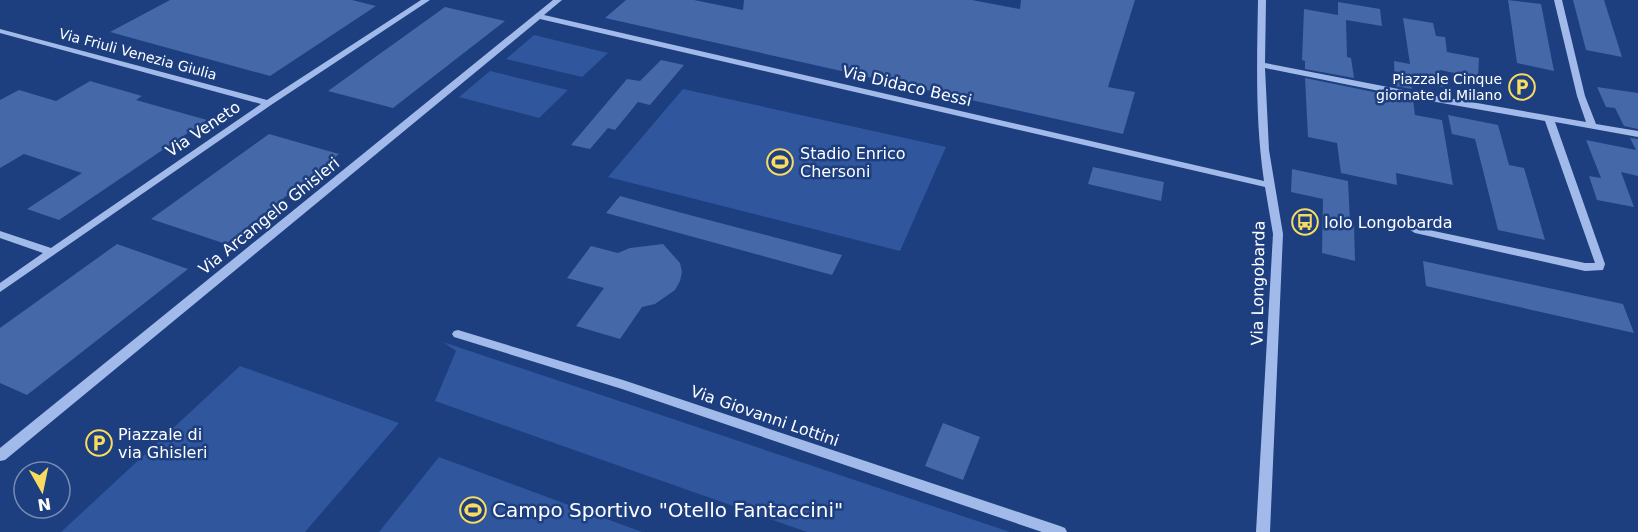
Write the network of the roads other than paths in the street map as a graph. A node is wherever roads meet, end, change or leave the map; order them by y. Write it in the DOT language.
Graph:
graph roads {
  1 [pos="426,0"];
  2 [pos="558,0"];
  3 [pos="1262,0"];
  4 [pos="1558,0"];
  5 [pos="538,16"];
  6 [pos="0,30"];
  7 [pos="1260,65"];
  8 [pos="268,103"];
  9 [pos="1549,119"];
  10 [pos="1592,126"];
  11 [pos="1638,134"];
  12 [pos="1269,185"];
  13 [pos="1415,230"];
  14 [pos="0,234"];
  15 [pos="51,252"];
  16 [pos="0,288"];
  17 [pos="458,334"];
  18 [pos="0,456"];
  19 [pos="1060,532"];
  20 [pos="1263,532"];
  1 -- 8 [label="street, Via Veneto"];
  2 -- 5 [label="street, Via Arcangelo Ghisleri"];
  3 -- 7 [label="street, Via Longobarda"];
  4 -- 10 [label="street"];
  5 -- 12 [label="street, Via Didaco Bessi"];
  5 -- 18 [label="street, Via Arcangelo Ghisleri"];
  6 -- 8 [label="street, Via Friuli Venezia Giulia"];
  7 -- 9 [label="street"];
  7 -- 12 [label="street, Via Longobarda"];
  8 -- 15 [label="street, Via Veneto"];
  9 -- 10 [label="street"];
  9 -- 13 [label="street"];
  10 -- 11 [label="street"];
  12 -- 20 [label="street, Via Longobarda"];
  14 -- 15 [label="street"];
  15 -- 16 [label="street, Via Veneto"];
  17 -- 19 [label="street, Via Giovanni Lottini"];
}
